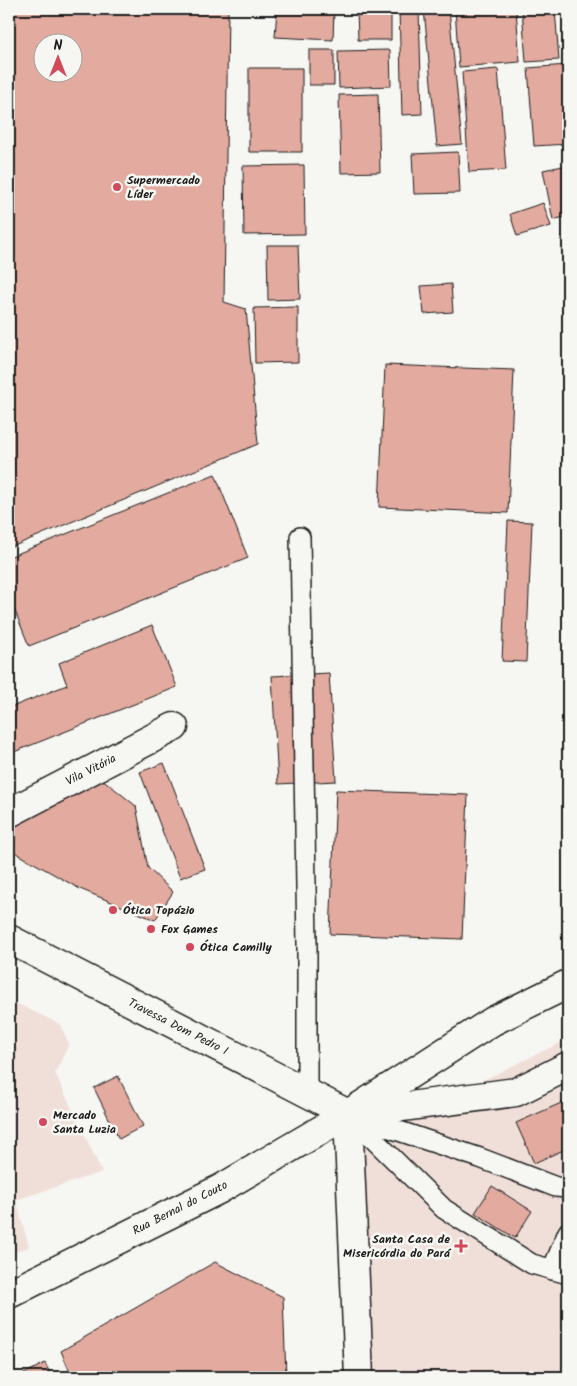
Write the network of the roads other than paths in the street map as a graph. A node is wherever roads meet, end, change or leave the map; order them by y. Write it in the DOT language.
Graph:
graph roads {
  1 [pos="300,537"];
  2 [pos="174,727"];
  3 [pos="9,813"];
  4 [pos="9,939"];
  5 [pos="568,984"];
  6 [pos="568,1066"];
  7 [pos="307,1093"];
  8 [pos="348,1114"];
  9 [pos="568,1188"];
  10 [pos="568,1232"];
  11 [pos="560,1272"];
  12 [pos="9,1294"];
  13 [pos="358,1377"];
  1 -- 7 [label="lane"];
  2 -- 3 [label="street, Vila Vitória"];
  4 -- 7 [label="street, Travessa Dom Pedro I"];
  5 -- 8 [label="street, Rua Bernal do Couto"];
  6 -- 8 [label="street, Rua Bernal do Couto"];
  7 -- 8 [label="street, Travessa Dom Pedro I"];
  8 -- 9 [label="lane"];
  8 -- 11 [label="lane"];
  8 -- 12 [label="street, Rua Bernal do Couto"];
  8 -- 13 [label="street"];
  10 -- 11 [label="lane"];
}
